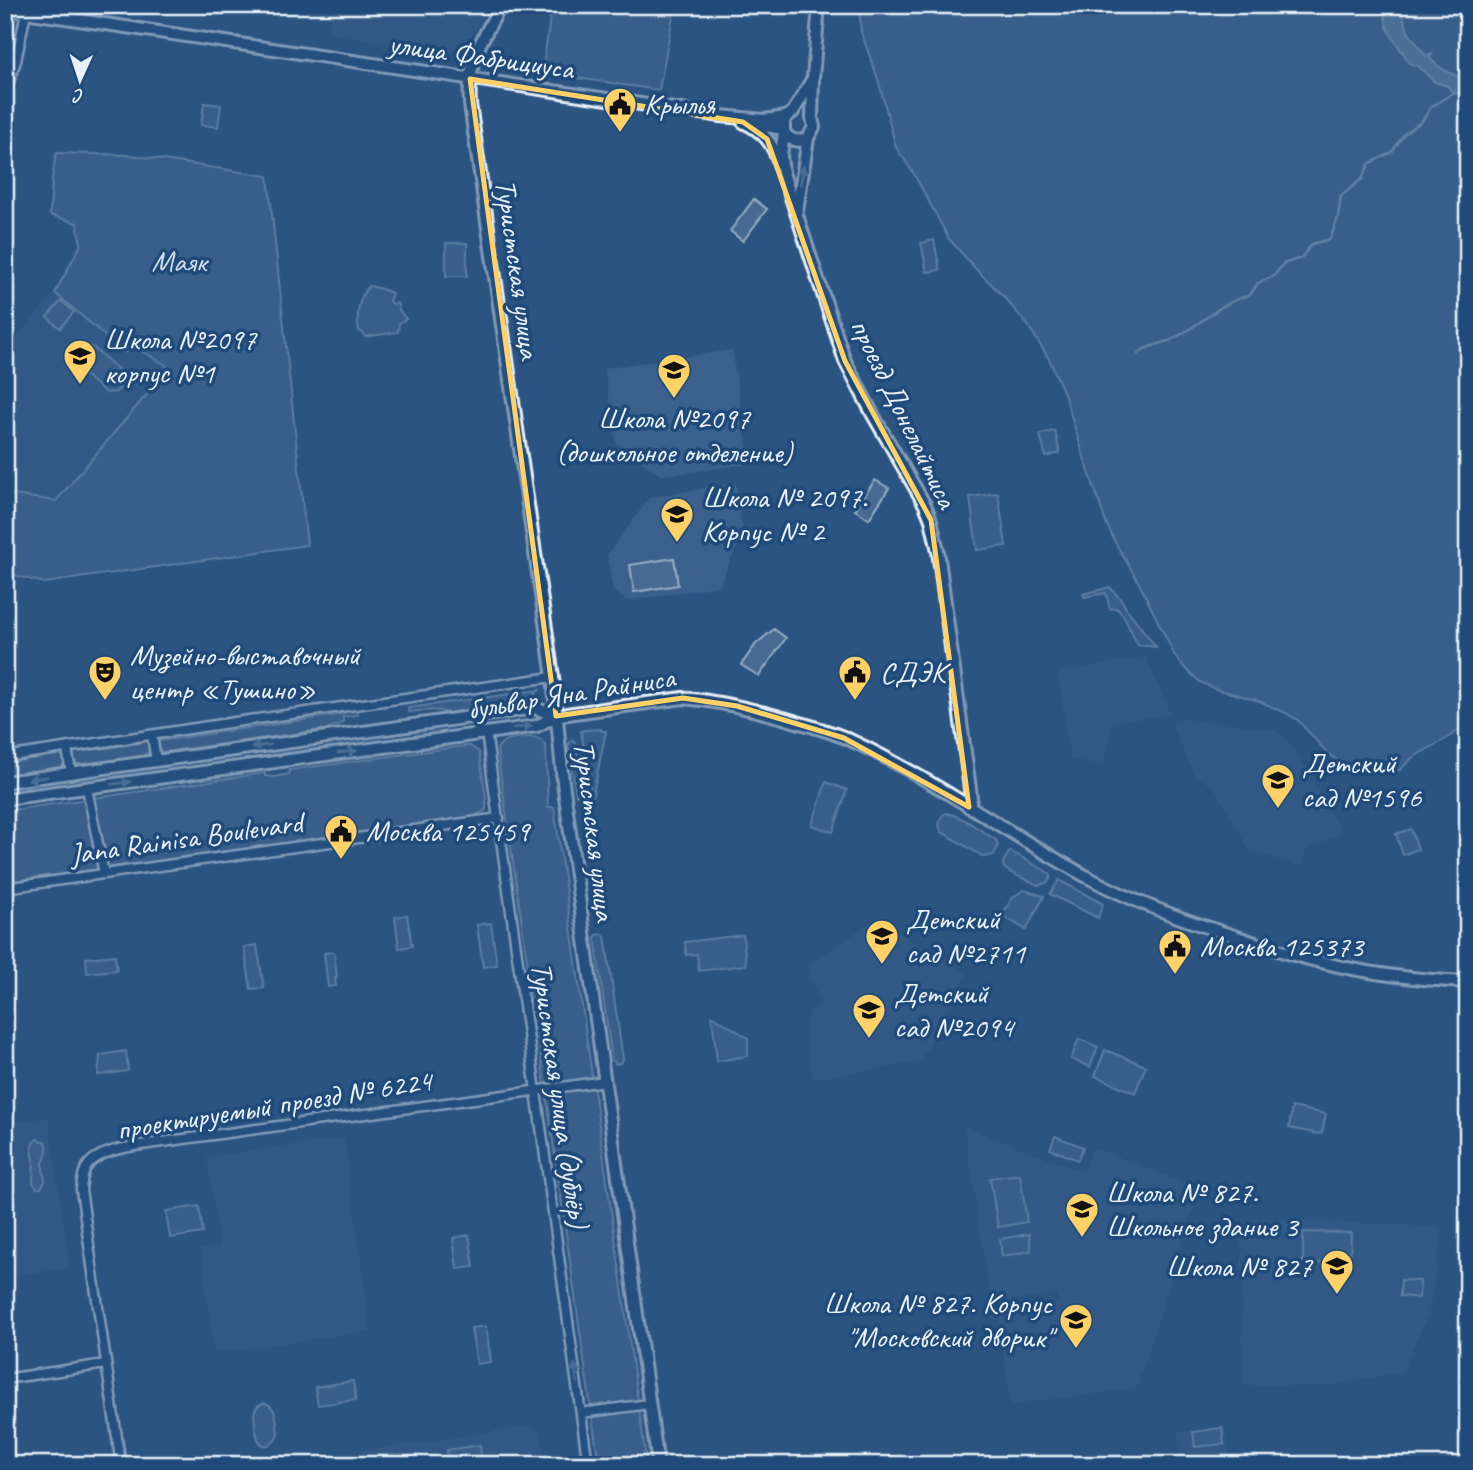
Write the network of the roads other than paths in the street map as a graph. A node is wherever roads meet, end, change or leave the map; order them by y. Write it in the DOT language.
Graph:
graph roads {
  1 [pos="501,5"];
  2 [pos="820,5"];
  3 [pos="5,9"];
  4 [pos="26,12"];
  5 [pos="813,78"];
  6 [pos="470,79"];
  7 [pos="5,94"];
  8 [pos="789,114"];
  9 [pos="721,116"];
  10 [pos="812,118"];
  11 [pos="743,122"];
  12 [pos="784,131"];
  13 [pos="808,138"];
  14 [pos="783,173"];
  15 [pos="797,211"];
  16 [pos="553,677"];
  17 [pos="556,716"];
  18 [pos="486,732"];
  19 [pos="152,735"];
  20 [pos="67,748"];
  21 [pos="5,757"];
  22 [pos="156,761"];
  23 [pos="71,773"];
  24 [pos="5,782"];
  25 [pos="87,788"];
  26 [pos="5,799"];
  27 [pos="969,807"];
  28 [pos="499,818"];
  29 [pos="104,874"];
  30 [pos="5,888"];
  31 [pos="1468,982"];
  32 [pos="605,1081"];
  33 [pos="537,1090"];
  34 [pos="106,1364"];
  35 [pos="5,1379"];
  36 [pos="649,1404"];
  37 [pos="581,1413"];
  38 [pos="121,1465"];
  39 [pos="588,1465"];
  40 [pos="658,1465"];
  1 -- 6 [label="main road, Туристская улица"];
  2 -- 5 [label="main road, проезд Донелайтиса"];
  3 -- 4 [label="main road, улица Фабрициуса"];
  4 -- 6 [label="main road, улица Фабрициуса"];
  4 -- 7 [label="street"];
  5 -- 8 [label="main road, проезд Донелайтиса"];
  5 -- 10 [label="main road, проезд Донелайтиса"];
  6 -- 9 [label="main road, улица Фабрициуса"];
  6 -- 16 [label="main road, Туристская улица"];
  8 -- 9 [label="main road, улица Фабрициуса"];
  8 -- 10 [label="main road"];
  8 -- 12 [label="main road, проезд Донелайтиса"];
  9 -- 11 [label="main road, улица Фабрициуса"];
  10 -- 13 [label="main road, проезд Донелайтиса"];
  11 -- 12 [label="main road, улица Фабрициуса"];
  11 -- 14 [label="main road"];
  12 -- 13 [label="main road"];
  12 -- 14 [label="main road, проезд Донелайтиса"];
  15 -- 13 [label="main road, проезд Донелайтиса, one-way"];
  14 -- 15 [label="main road, проезд Донелайтиса"];
  15 -- 27 [label="main road, проезд Донелайтиса"];
  16 -- 17 [label="main road, Туристская улица"];
  16 -- 19 [label="street"];
  18 -- 17 [label="main road, бульвар Яна Райниса, one-way"];
  17 -- 22 [label="main road, one-way"];
  17 -- 27 [label="main road, бульвар Яна Райниса"];
  17 -- 32 [label="main road, Туристская улица"];
  25 -- 18 [label="main road, бульвар Яна Райниса, one-way"];
  18 -- 28 [label="street, Туристская улица (дублёр)"];
  19 -- 20 [label="street"];
  19 -- 22 [label="street"];
  20 -- 21 [label="street"];
  20 -- 23 [label="street"];
  22 -- 23 [label="main road"];
  23 -- 24 [label="main road, one-way"];
  25 -- 26 [label="main road, бульвар Яна Райниса"];
  25 -- 29 [label="street"];
  27 -- 31 [label="main road, бульвар Яна Райниса"];
  28 -- 29 [label="street, Jana Rainisa Boulevard"];
  28 -- 33 [label="street, Туристская улица (дублёр)"];
  29 -- 30 [label="street, Jana Rainisa Boulevard"];
  32 -- 33 [label="street, проектируемый проезд № 6224"];
  32 -- 36 [label="main road, Туристская улица"];
  33 -- 34 [label="street, проектируемый проезд № 6224"];
  37 -- 33 [label="street, Туристская улица (дублёр), one-way"];
  34 -- 35 [label="street"];
  34 -- 38 [label="street, проектируемый проезд № 6224"];
  36 -- 37 [label="street"];
  36 -- 40 [label="main road, Туристская улица"];
  37 -- 39 [label="street, Туристская улица (дублёр)"];
}
